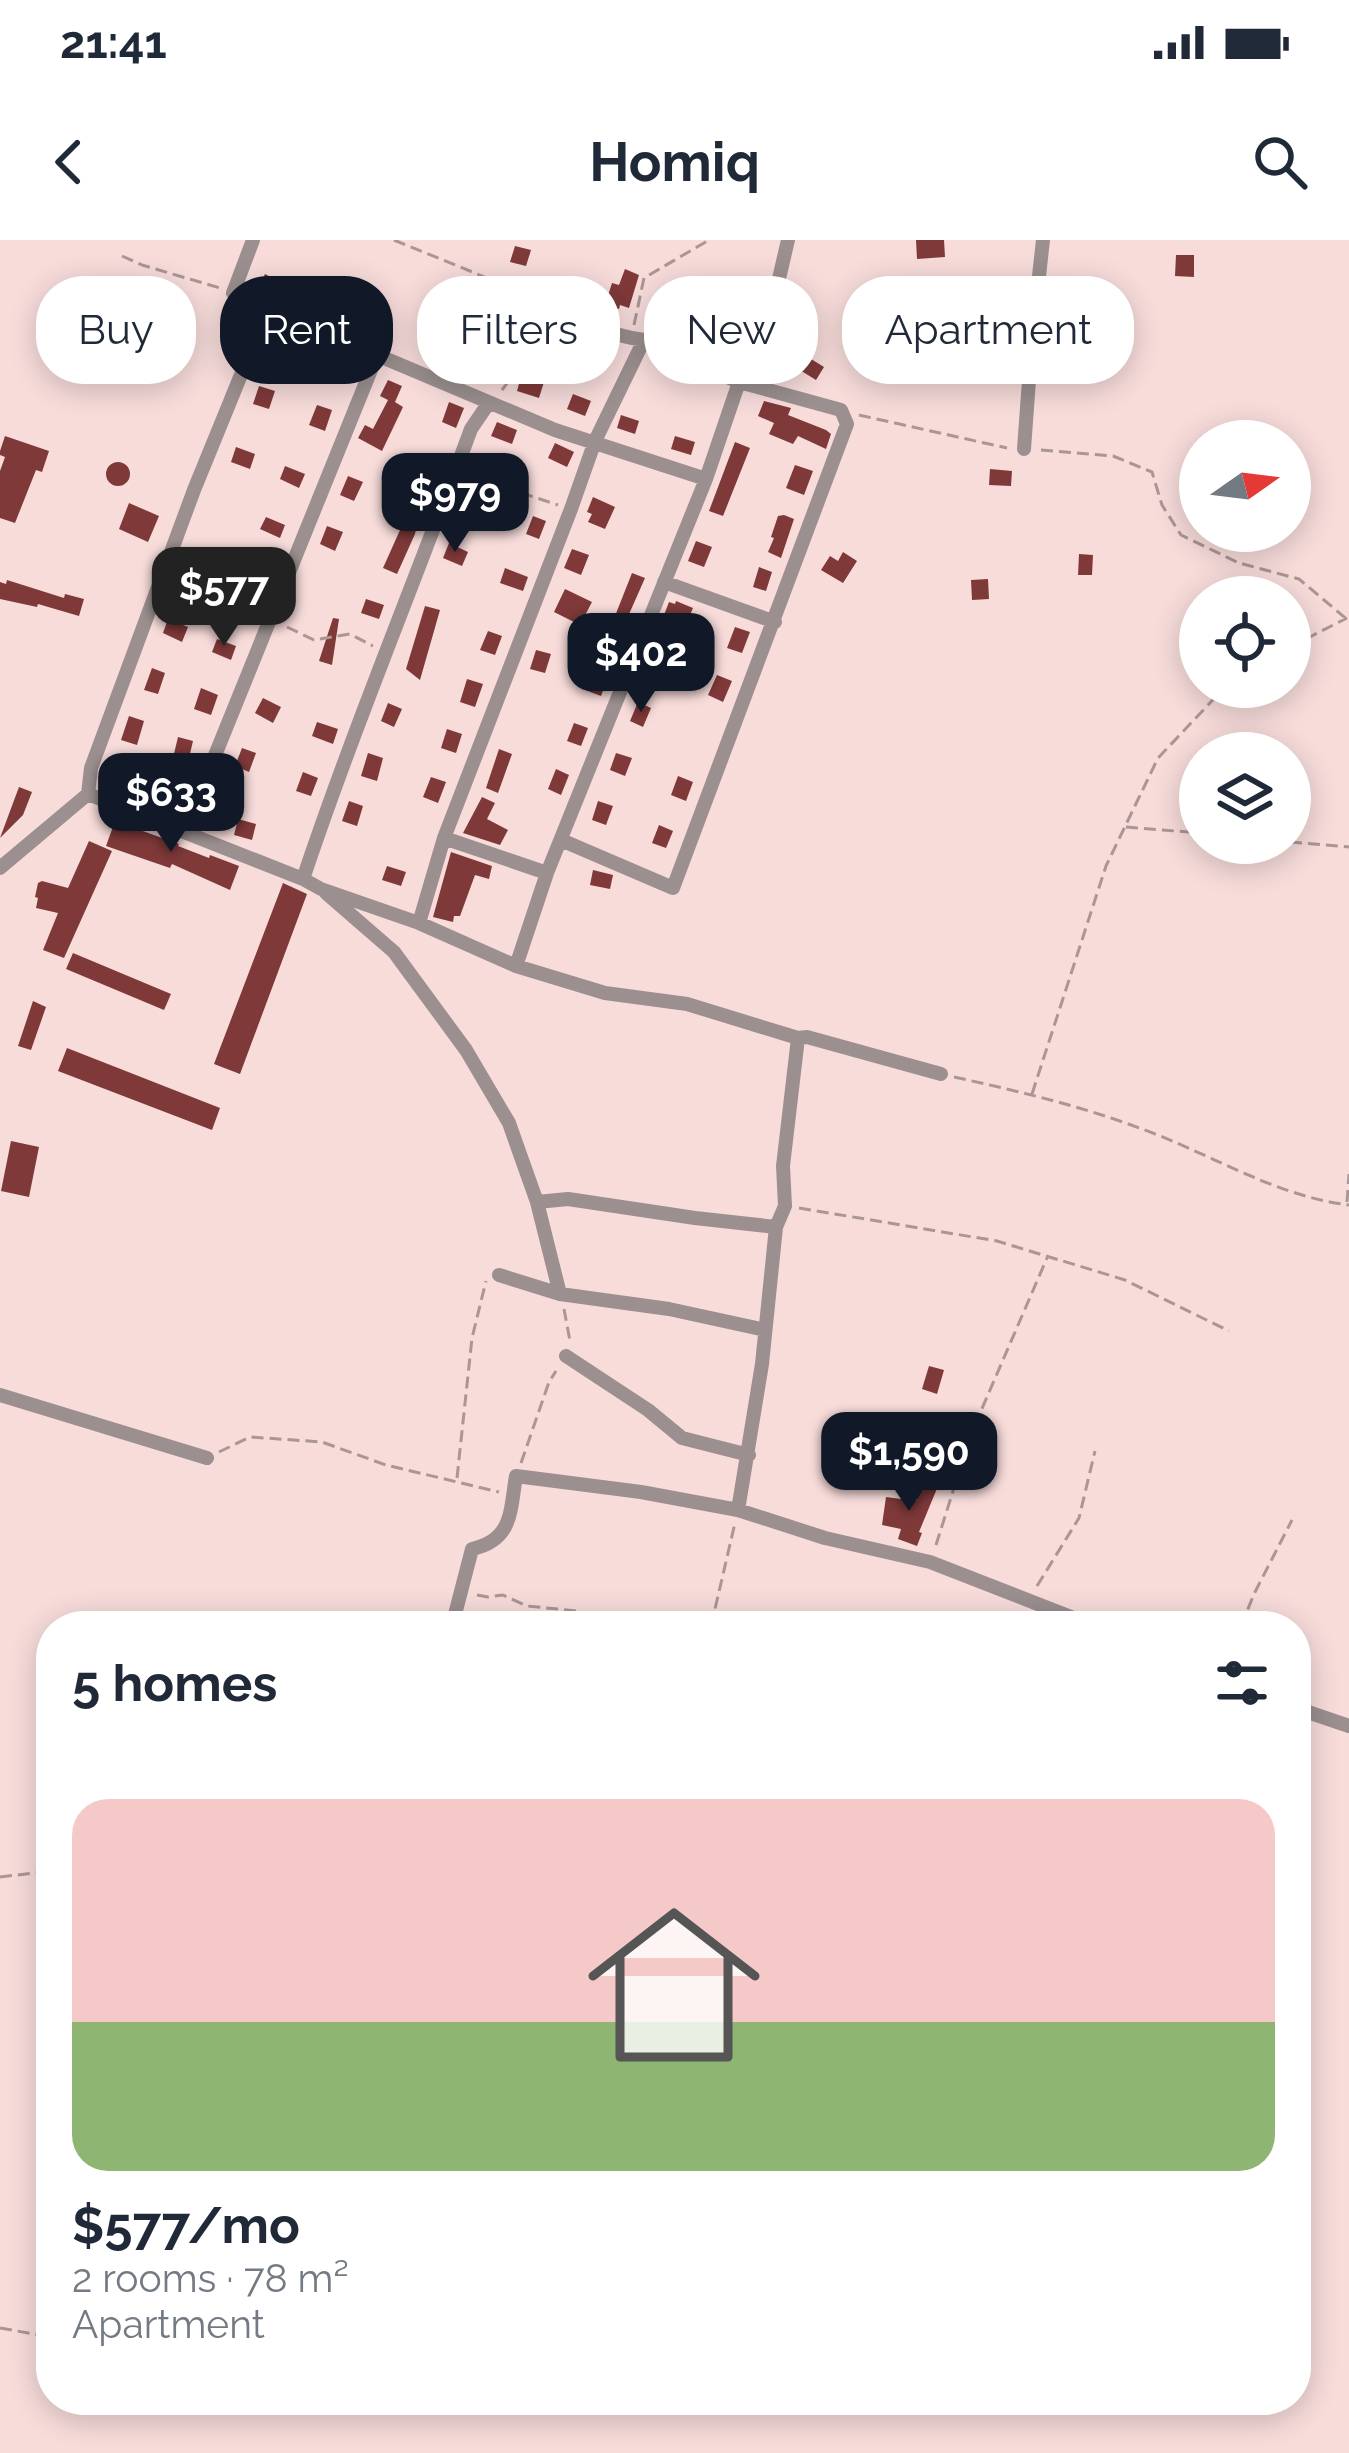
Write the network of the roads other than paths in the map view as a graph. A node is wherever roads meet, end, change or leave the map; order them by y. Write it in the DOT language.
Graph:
graph roads {
  1 [pos="253,240"];
  2 [pos="788,240"];
  3 [pos="1043,240"];
  4 [pos="239,276"];
  5 [pos="780,276"];
  6 [pos="620,334"];
  7 [pos="637,339"];
  8 [pos="644,342"];
  9 [pos="393,362"];
  10 [pos="237,384"];
  11 [pos="365,384"];
  12 [pos="738,384"];
  13 [pos="746,384"];
  14 [pos="488,404"];
  15 [pos="595,441"];
  16 [pos="1024,449"];
  17 [pos="706,479"];
  18 [pos="664,582"];
  19 [pos="775,622"];
  20 [pos="88,794"];
  21 [pos="184,832"];
  22 [pos="444,838"];
  23 [pos="561,840"];
  24 [pos="0,868"];
  25 [pos="547,873"];
  26 [pos="303,879"];
  27 [pos="321,889"];
  28 [pos="419,923"];
  29 [pos="516,966"];
  30 [pos="798,1038"];
  31 [pos="941,1074"];
  32 [pos="537,1202"];
  33 [pos="776,1227"];
  34 [pos="499,1275"];
  35 [pos="560,1294"];
  36 [pos="765,1330"];
  37 [pos="566,1356"];
  38 [pos="0,1396"];
  39 [pos="748,1455"];
  40 [pos="207,1458"];
  41 [pos="737,1510"];
  42 [pos="456,1611"];
  43 [pos="1056,1611"];
  44 [pos="1311,1713"];
  45 [pos="1349,1726"];
  1 -- 4 [label="street"];
  2 -- 5 [label="street"];
  3 -- 16 [label="street"];
  6 -- 7 [label="street"];
  7 -- 8 [label="street"];
  7 -- 15 [label="street"];
  9 -- 14 [label="street"];
  10 -- 20 [label="street"];
  11 -- 21 [label="street"];
  12 -- 17 [label="street"];
  13 -- 19 [label="street"];
  14 -- 15 [label="street"];
  14 -- 26 [label="street"];
  15 -- 17 [label="street"];
  15 -- 22 [label="street"];
  17 -- 18 [label="street"];
  18 -- 19 [label="street"];
  18 -- 23 [label="street"];
  19 -- 23 [label="street"];
  20 -- 21 [label="street"];
  20 -- 24 [label="street"];
  21 -- 26 [label="street"];
  22 -- 25 [label="street"];
  22 -- 28 [label="street"];
  23 -- 25 [label="street"];
  25 -- 29 [label="street"];
  26 -- 27 [label="street"];
  27 -- 28 [label="street"];
  27 -- 32 [label="street"];
  28 -- 29 [label="street"];
  29 -- 30 [label="street"];
  30 -- 31 [label="street"];
  30 -- 33 [label="street"];
  32 -- 33 [label="street"];
  32 -- 35 [label="street"];
  33 -- 36 [label="street"];
  34 -- 35 [label="street"];
  35 -- 36 [label="street"];
  36 -- 39 [label="street"];
  37 -- 39 [label="street"];
  38 -- 40 [label="street"];
  39 -- 41 [label="street"];
  41 -- 42 [label="street"];
  41 -- 43 [label="street"];
  44 -- 45 [label="street"];
}
